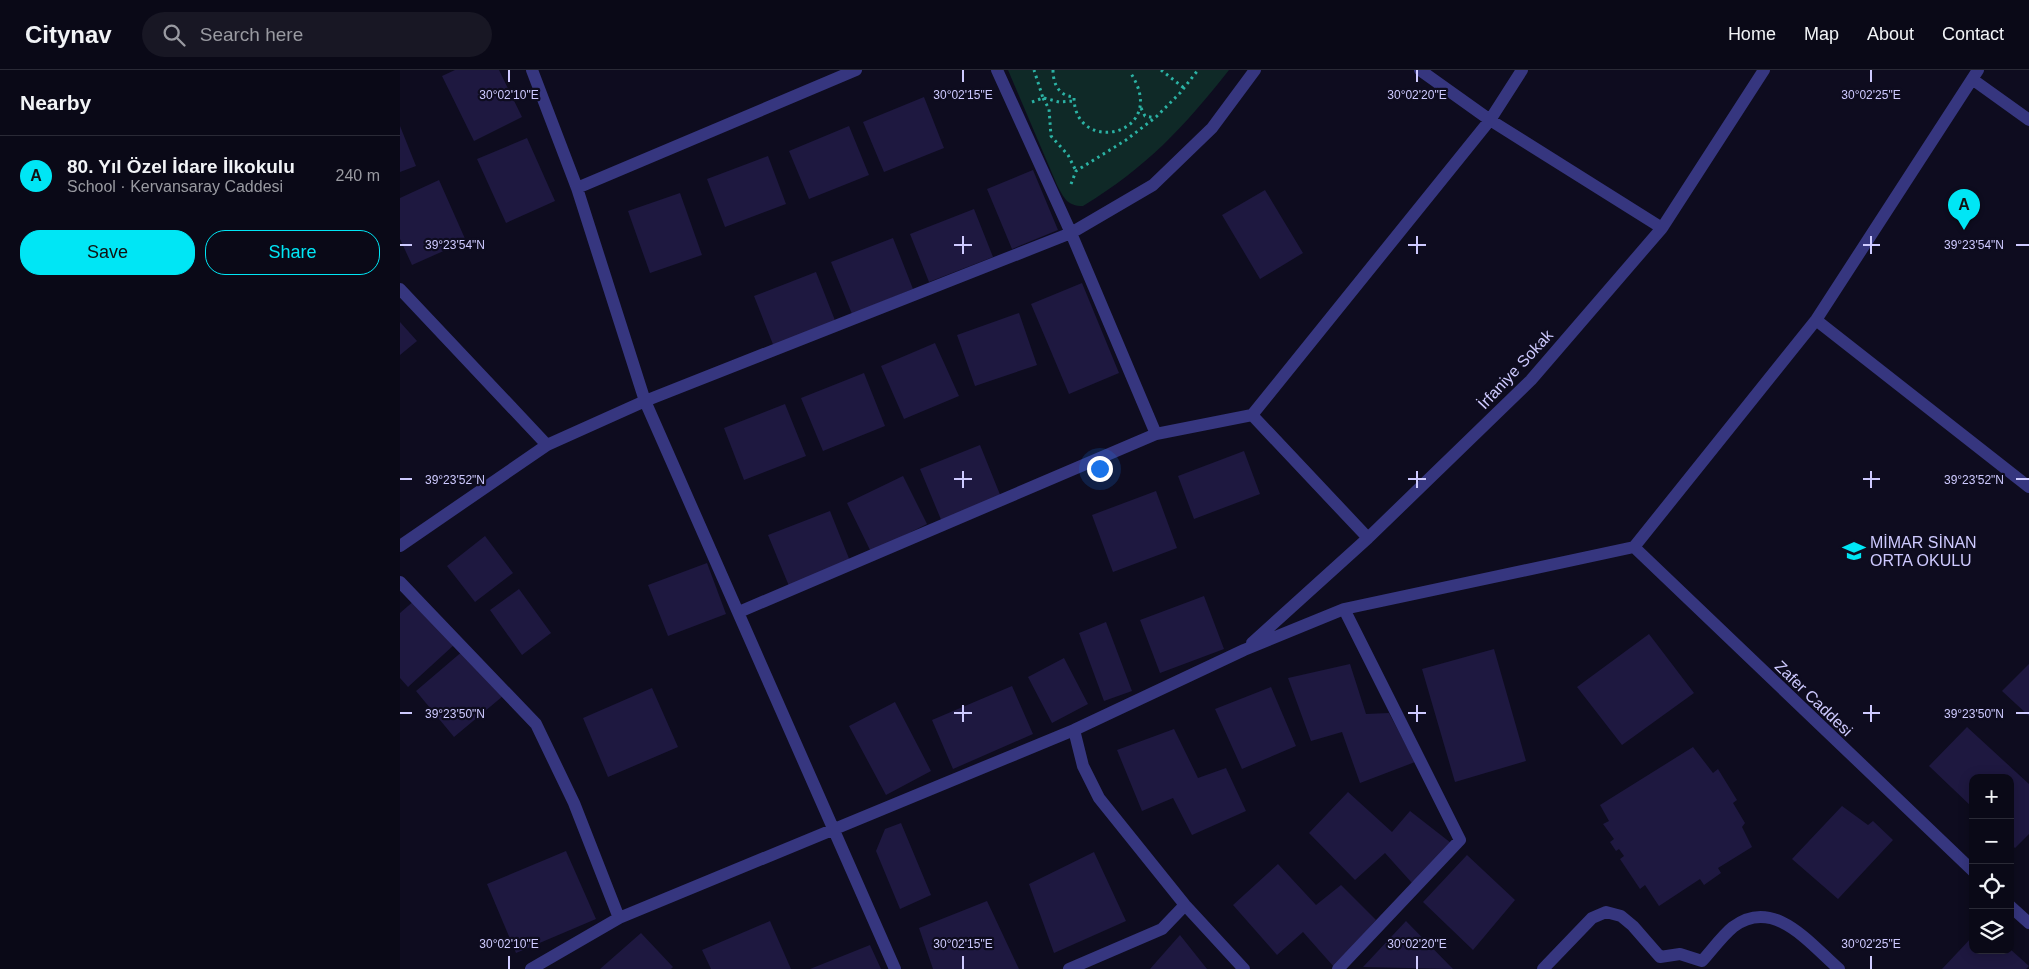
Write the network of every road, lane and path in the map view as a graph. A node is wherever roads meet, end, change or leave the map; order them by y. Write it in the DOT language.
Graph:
graph roads {
  1 [pos="532,70"];
  2 [pos="856,70"];
  3 [pos="998,70"];
  4 [pos="1034,70"];
  5 [pos="1053,70"];
  6 [pos="1161,70"];
  7 [pos="1198,70"];
  8 [pos="1255,70"];
  9 [pos="1420,70"];
  10 [pos="1522,70"];
  11 [pos="1764,70"];
  12 [pos="1129,71"];
  13 [pos="1975,75"];
  14 [pos="1184,88"];
  15 [pos="1043,98"];
  16 [pos="1074,101"];
  17 [pos="1140,108"];
  18 [pos="1015,109"];
  19 [pos="1156,118"];
  20 [pos="1490,120"];
  21 [pos="2029,120"];
  22 [pos="1076,171"];
  23 [pos="577,188"];
  24 [pos="1057,203"];
  25 [pos="1662,228"];
  26 [pos="1071,233"];
  27 [pos="400,289"];
  28 [pos="1816,320"];
  29 [pos="645,401"];
  30 [pos="1252,415"];
  31 [pos="1156,434"];
  32 [pos="547,445"];
  33 [pos="2029,487"];
  34 [pos="1368,538"];
  35 [pos="400,546"];
  36 [pos="1634,548"];
  37 [pos="400,582"];
  38 [pos="1344,610"];
  39 [pos="739,612"];
  40 [pos="1244,650"];
  41 [pos="1074,730"];
  42 [pos="833,831"];
  43 [pos="1969,867"];
  44 [pos="1185,905"];
  45 [pos="2013,909"];
  46 [pos="619,918"];
  47 [pos="2029,923"];
  48 [pos="531,969"];
  49 [pos="895,969"];
  50 [pos="1069,969"];
  51 [pos="1244,969"];
  52 [pos="1338,969"];
  53 [pos="1543,969"];
  54 [pos="1839,969"];
  1 -- 23 [label="street"];
  2 -- 23 [label="street"];
  3 -- 18 [label="street"];
  4 -- 15 [label="path"];
  5 -- 16 [label="path"];
  6 -- 14 [label="path"];
  7 -- 14 [label="path"];
  8 -- 26 [label="street"];
  9 -- 20 [label="street"];
  10 -- 20 [label="street"];
  11 -- 25 [label="street, İrfaniye Sokak"];
  12 -- 17 [label="path"];
  13 -- 21 [label="street"];
  13 -- 28 [label="street"];
  14 -- 19 [label="path"];
  15 -- 16 [label="path"];
  15 -- 18 [label="path"];
  15 -- 22 [label="path"];
  16 -- 17 [label="path"];
  17 -- 19 [label="path"];
  18 -- 24 [label="street"];
  19 -- 22 [label="path"];
  20 -- 25 [label="street"];
  20 -- 30 [label="street"];
  22 -- 24 [label="path"];
  23 -- 29 [label="street"];
  24 -- 26 [label="street"];
  25 -- 34 [label="street, İrfaniye Sokak"];
  26 -- 29 [label="street"];
  26 -- 31 [label="street"];
  27 -- 32 [label="street"];
  28 -- 33 [label="street"];
  28 -- 36 [label="street"];
  29 -- 32 [label="street"];
  29 -- 39 [label="street"];
  30 -- 31 [label="street"];
  30 -- 34 [label="street"];
  31 -- 39 [label="street"];
  32 -- 35 [label="street"];
  34 -- 40 [label="street, İrfaniye Sokak"];
  36 -- 38 [label="street"];
  36 -- 43 [label="street, Zafer Caddesi"];
  37 -- 46 [label="street"];
  38 -- 40 [label="street"];
  38 -- 52 [label="street"];
  39 -- 42 [label="street"];
  40 -- 41 [label="street"];
  41 -- 42 [label="street"];
  41 -- 44 [label="street"];
  42 -- 46 [label="street"];
  42 -- 49 [label="street"];
  44 -- 50 [label="street"];
  44 -- 51 [label="street"];
  45 -- 47 [label="street"];
  46 -- 48 [label="street"];
  53 -- 54 [label="street"];
}
